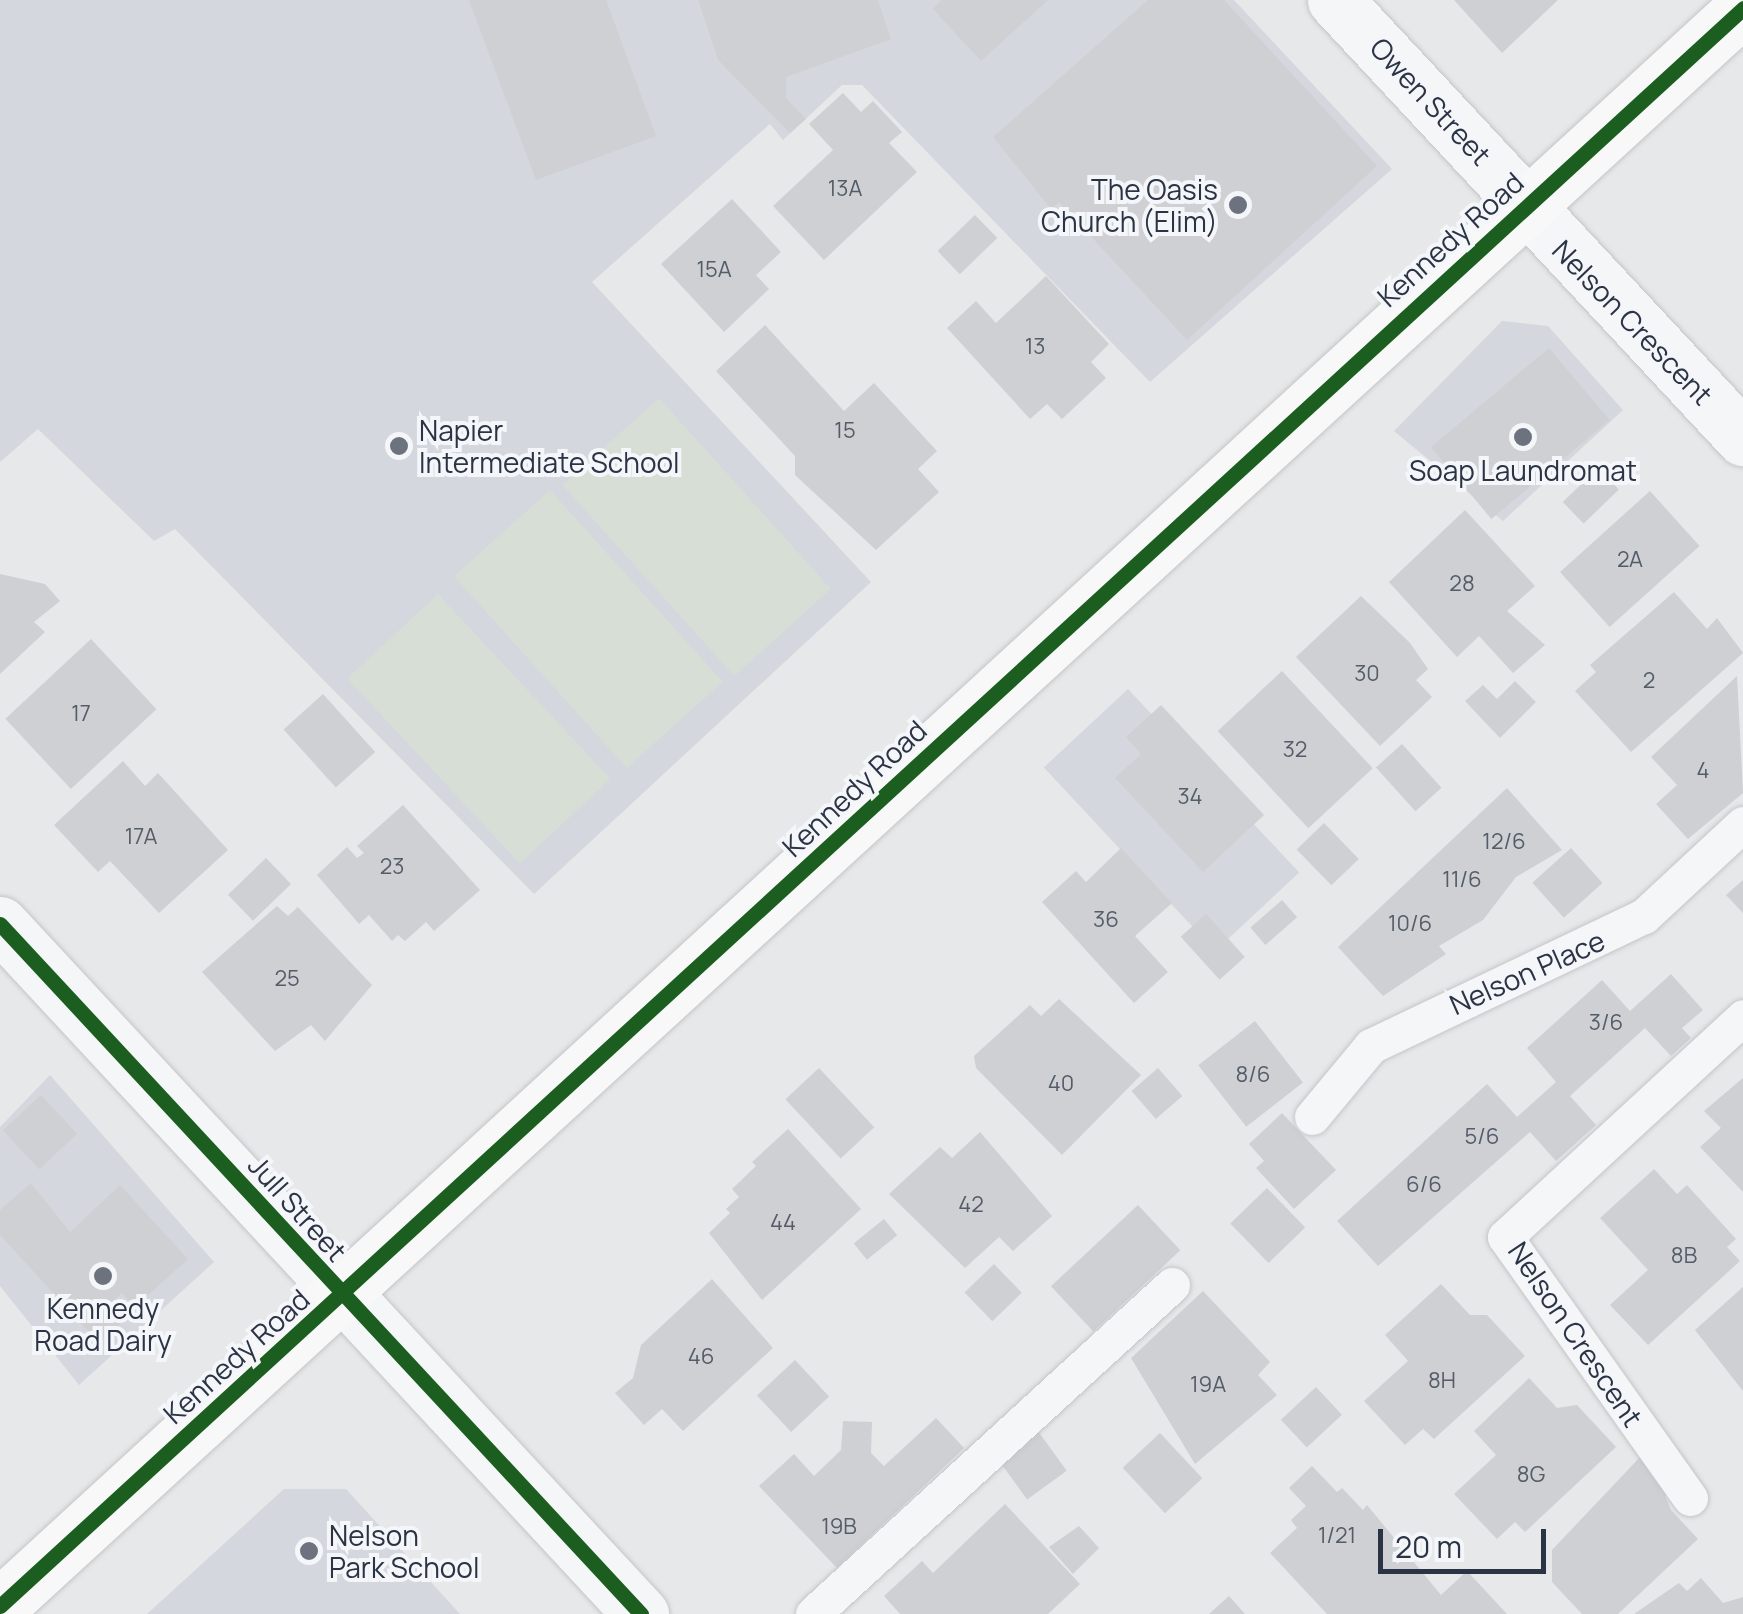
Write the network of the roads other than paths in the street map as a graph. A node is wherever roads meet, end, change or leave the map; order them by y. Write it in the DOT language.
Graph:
graph roads {
  1 [pos="1335,0"];
  2 [pos="1743,8"];
  3 [pos="1523,205"];
  4 [pos="1743,438"];
  5 [pos="1743,824"];
  6 [pos="0,924"];
  7 [pos="1743,1017"];
  8 [pos="1312,1117"];
  9 [pos="1172,1285"];
  10 [pos="342,1294"];
  11 [pos="1690,1498"];
  12 [pos="0,1606"];
  13 [pos="640,1614"];
  14 [pos="813,1614"];
  1 -- 3 [label="street, Owen Street"];
  2 -- 3 [label="main road, Kennedy Road"];
  3 -- 4 [label="street, Nelson Crescent"];
  3 -- 10 [label="main road, Kennedy Road"];
  5 -- 8 [label="lane, Nelson Place"];
  6 -- 10 [label="street, Jull Street"];
  7 -- 11 [label="lane, Nelson Crescent"];
  9 -- 14 [label="lane"];
  10 -- 12 [label="main road, Kennedy Road"];
  10 -- 13 [label="street, Jull Street"];
}
